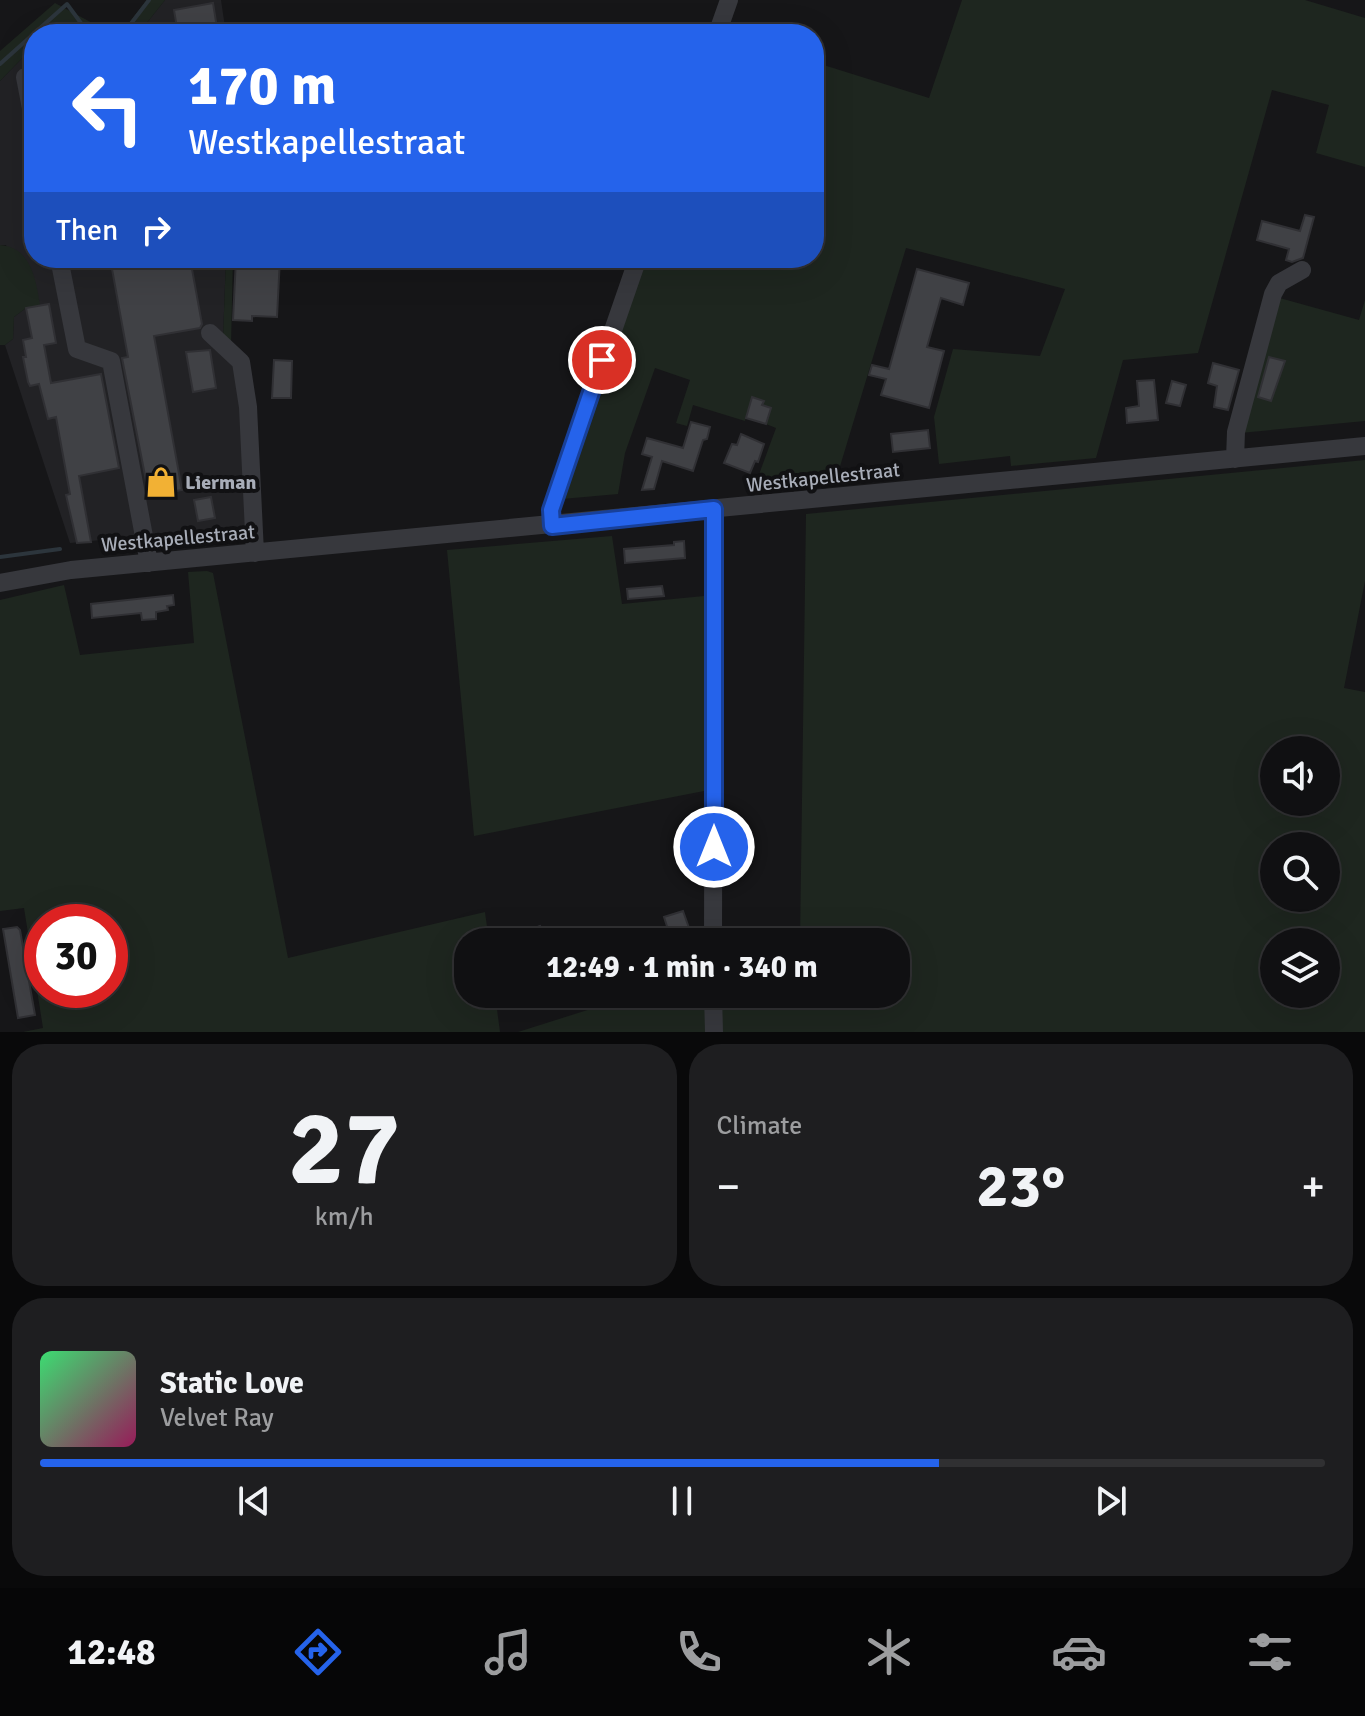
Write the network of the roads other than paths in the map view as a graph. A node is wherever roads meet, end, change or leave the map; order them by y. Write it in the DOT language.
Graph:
graph roads {
  1 [pos="729,0"];
  2 [pos="721,24"];
  3 [pos="61,268"];
  4 [pos="635,268"];
  5 [pos="1302,270"];
  6 [pos="210,333"];
  7 [pos="1365,446"];
  8 [pos="1235,459"];
  9 [pos="714,509"];
  10 [pos="552,526"];
  11 [pos="255,553"];
  12 [pos="149,563"];
  13 [pos="0,583"];
  14 [pos="713,928"];
  15 [pos="713,1008"];
  16 [pos="714,1032"];
  1 -- 2 [label="street"];
  3 -- 12 [label="street"];
  4 -- 10 [label="street"];
  5 -- 8 [label="street"];
  6 -- 11 [label="street"];
  7 -- 8 [label="street, Westkapellestraat"];
  8 -- 9 [label="street, Westkapellestraat"];
  9 -- 10 [label="street, Westkapellestraat"];
  9 -- 14 [label="street"];
  10 -- 11 [label="street, Westkapellestraat"];
  11 -- 12 [label="street, Westkapellestraat"];
  12 -- 13 [label="street, Westkapellestraat"];
  15 -- 16 [label="street"];
}
